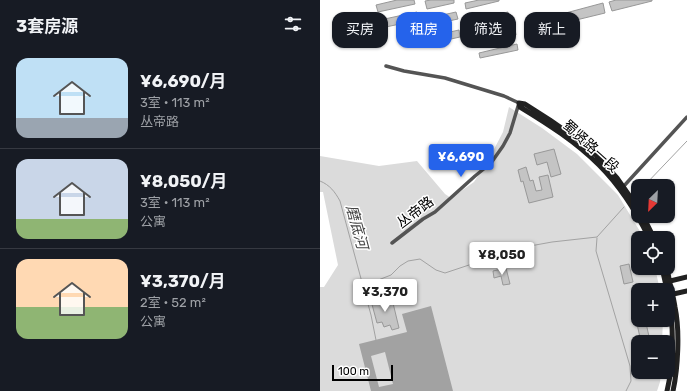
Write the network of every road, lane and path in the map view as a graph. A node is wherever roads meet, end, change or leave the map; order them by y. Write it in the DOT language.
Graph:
graph roads {
  1 [pos="386,66"];
  2 [pos="519,103"];
  3 [pos="687,117"];
  4 [pos="623,187"];
  5 [pos="631,198"];
  6 [pos="645,231"];
  7 [pos="392,243"];
  8 [pos="664,275"];
  9 [pos="667,275"];
  10 [pos="687,277"];
  11 [pos="667,282"];
  12 [pos="687,291"];
  13 [pos="675,294"];
  14 [pos="675,307"];
  15 [pos="672,327"];
  16 [pos="667,391"];
  17 [pos="673,391"];
  1 -- 2 [label="street, 蜀贤路一段"];
  2 -- 4 [label="street, 蜀贤路一段"];
  2 -- 6 [label="street, 蜀贤路一段"];
  2 -- 7 [label="street, 丛帝路"];
  3 -- 4 [label="street"];
  4 -- 5 [label="street, 蜀贤路一段"];
  8 -- 11 [label="street"];
  9 -- 11 [label="street"];
  10 -- 11 [label="street"];
  12 -- 13 [label="street"];
  14 -- 17 [label="street"];
  15 -- 16 [label="street"];
}
